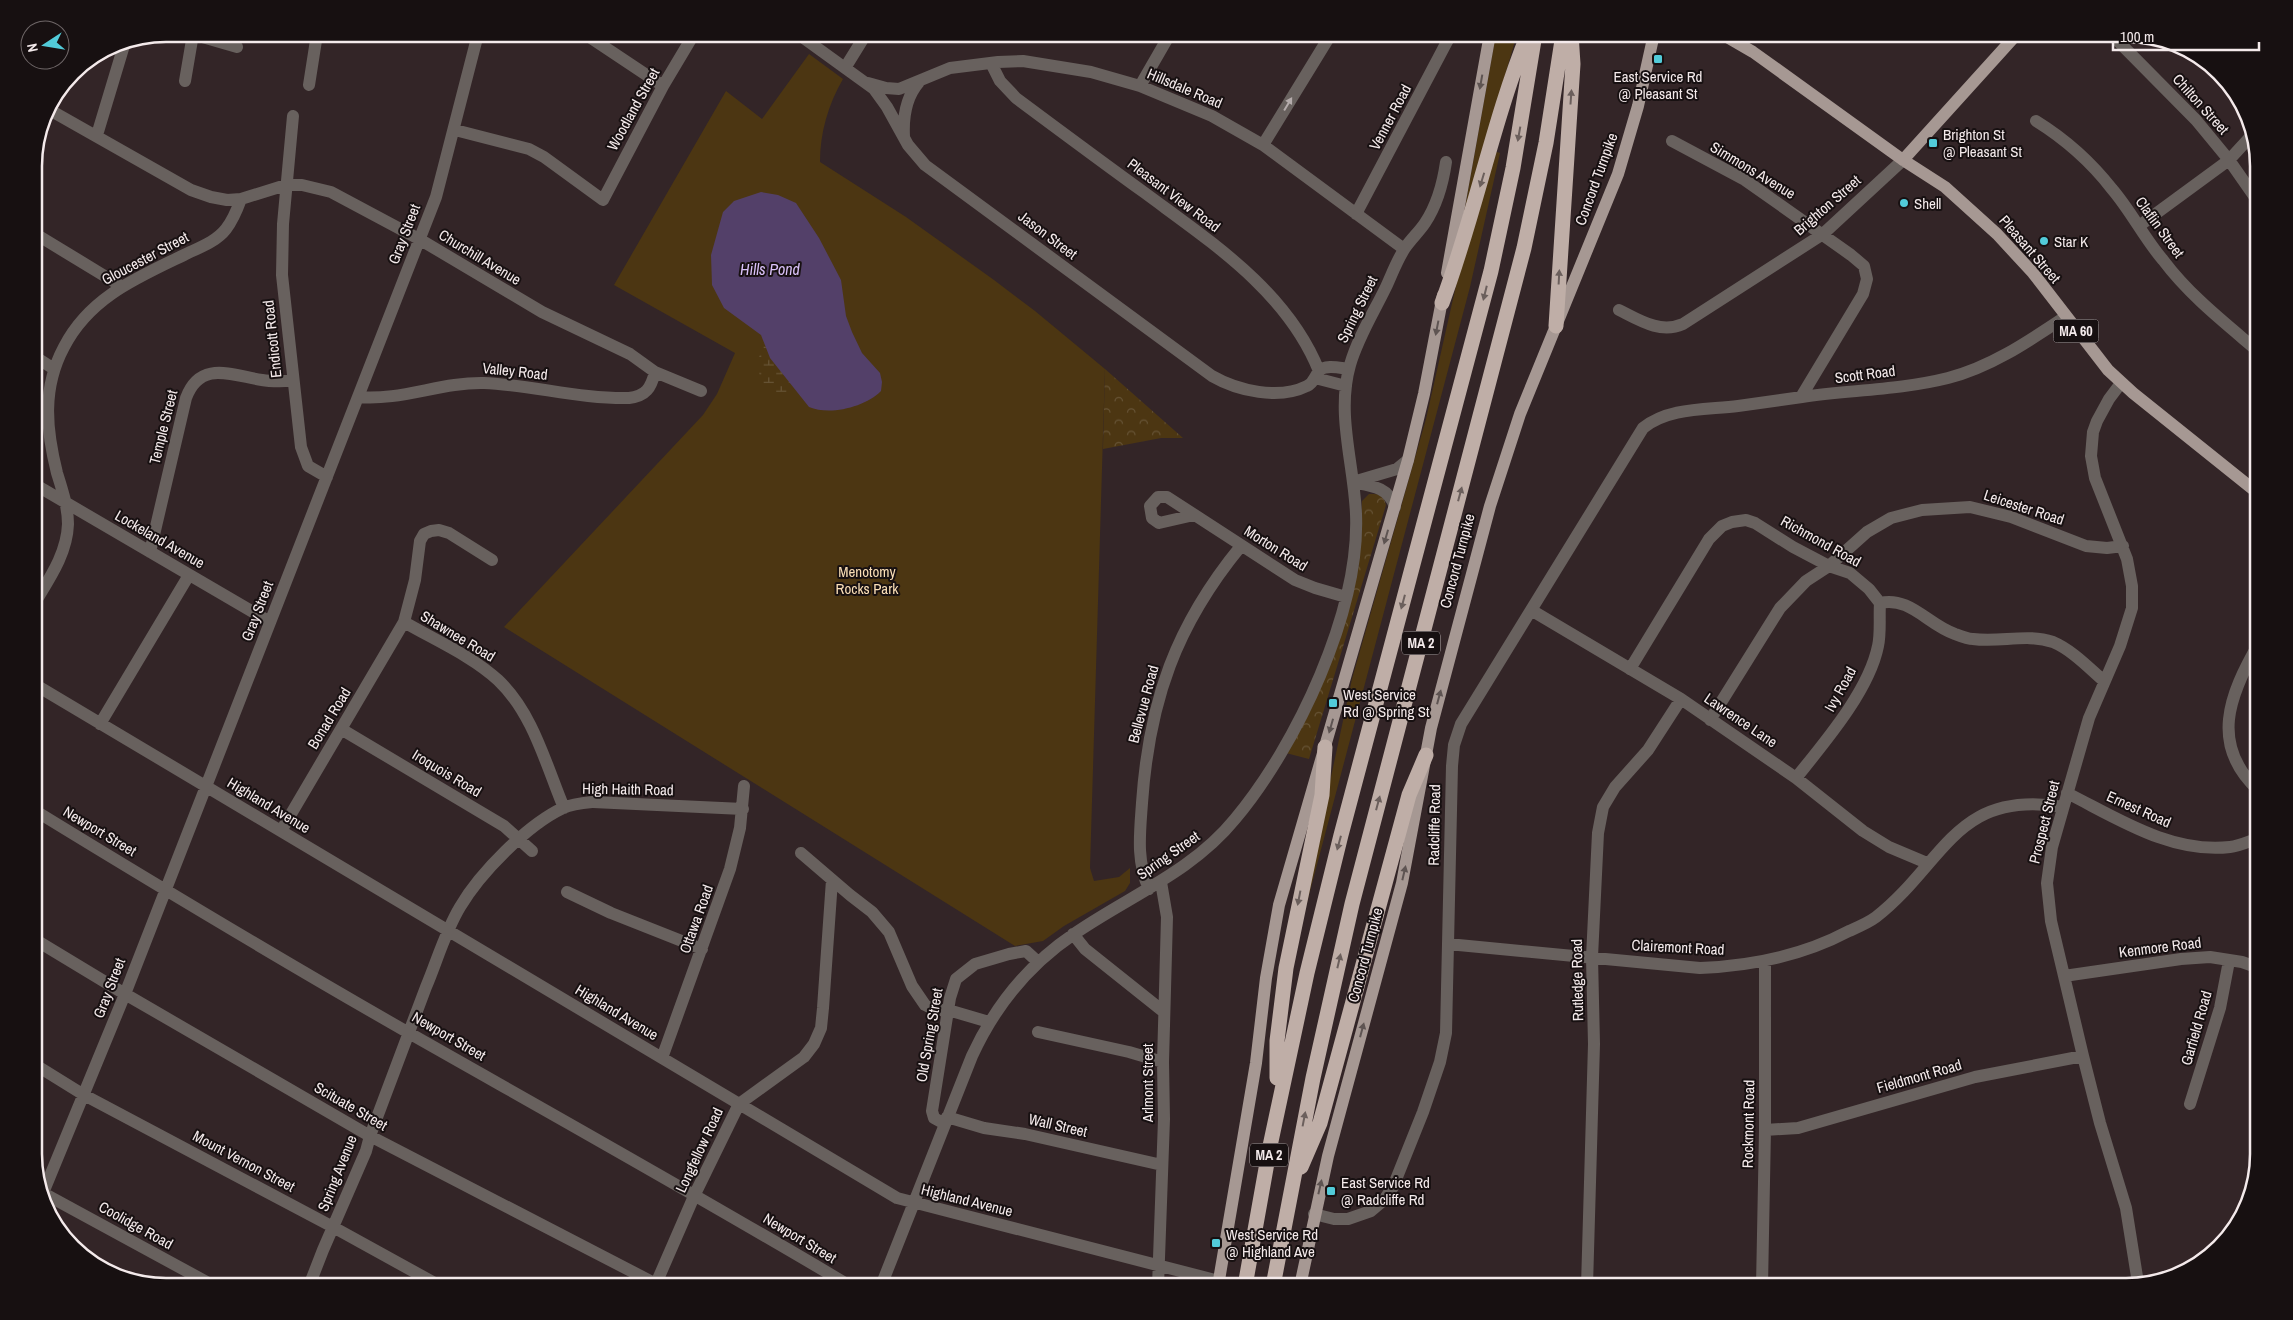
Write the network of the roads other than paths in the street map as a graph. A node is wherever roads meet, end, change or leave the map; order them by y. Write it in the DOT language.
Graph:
graph roads {
  1 [pos="1165,42"];
  2 [pos="1326,42"];
  3 [pos="1447,42"];
  4 [pos="1489,42"];
  5 [pos="1525,42"];
  6 [pos="1534,42"];
  7 [pos="1562,42"];
  8 [pos="1572,42"];
  9 [pos="1652,42"];
  10 [pos="1736,42"];
  11 [pos="1743,42"];
  12 [pos="2010,42"];
  13 [pos="2119,42"];
  14 [pos="191,43"];
  15 [pos="223,43"];
  16 [pos="316,43"];
  17 [pos="476,43"];
  18 [pos="598,43"];
  19 [pos="689,43"];
  20 [pos="810,43"];
  21 [pos="861,43"];
  22 [pos="237,47"];
  23 [pos="123,50"];
  24 [pos="1753,52"];
  25 [pos="992,62"];
  26 [pos="845,68"];
  27 [pos="185,81"];
  28 [pos="919,81"];
  29 [pos="866,82"];
  30 [pos="309,85"];
  31 [pos="664,86"];
  32 [pos="1140,86"];
  33 [pos="55,113"];
  34 [pos="293,116"];
  35 [pos="2036,121"];
  36 [pos="455,130"];
  37 [pos="97,135"];
  38 [pos="2247,140"];
  39 [pos="905,141"];
  40 [pos="1672,141"];
  41 [pos="1263,145"];
  42 [pos="1902,160"];
  43 [pos="2229,160"];
  44 [pos="1446,162"];
  45 [pos="286,186"];
  46 [pos="2250,190"];
  47 [pos="241,199"];
  48 [pos="1356,214"];
  49 [pos="2139,226"];
  50 [pos="1823,234"];
  51 [pos="43,238"];
  52 [pos="420,240"];
  53 [pos="1404,250"];
  54 [pos="121,286"];
  55 [pos="1442,303"];
  56 [pos="1619,310"];
  57 [pos="2065,317"];
  58 [pos="1556,326"];
  59 [pos="2250,344"];
  60 [pos="43,362"];
  61 [pos="54,369"];
  62 [pos="1349,369"];
  63 [pos="654,372"];
  64 [pos="1317,374"];
  65 [pos="293,381"];
  66 [pos="2121,383"];
  67 [pos="1346,386"];
  68 [pos="701,391"];
  69 [pos="358,397"];
  70 [pos="1801,397"];
  71 [pos="1654,421"];
  72 [pos="1408,460"];
  73 [pos="326,477"];
  74 [pos="1353,482"];
  75 [pos="2250,487"];
  76 [pos="43,489"];
  77 [pos="66,502"];
  78 [pos="1395,507"];
  79 [pos="1194,515"];
  80 [pos="1242,546"];
  81 [pos="2123,546"];
  82 [pos="150,552"];
  83 [pos="492,560"];
  84 [pos="1829,566"];
  85 [pos="189,575"];
  86 [pos="43,588"];
  87 [pos="1346,597"];
  88 [pos="1880,603"];
  89 [pos="1531,610"];
  90 [pos="270,622"];
  91 [pos="404,622"];
  92 [pos="1630,669"];
  93 [pos="2250,669"];
  94 [pos="2104,681"];
  95 [pos="43,689"];
  96 [pos="1681,699"];
  97 [pos="1710,720"];
  98 [pos="100,724"];
  99 [pos="341,729"];
  100 [pos="1325,747"];
  101 [pos="1426,755"];
  102 [pos="1796,778"];
  103 [pos="2250,781"];
  104 [pos="205,786"];
  105 [pos="744,786"];
  106 [pos="2067,793"];
  107 [pos="2063,807"];
  108 [pos="564,808"];
  109 [pos="743,809"];
  110 [pos="43,815"];
  111 [pos="281,831"];
  112 [pos="520,839"];
  113 [pos="2250,841"];
  114 [pos="532,851"];
  115 [pos="802,853"];
  116 [pos="1927,863"];
  117 [pos="832,880"];
  118 [pos="1161,882"];
  119 [pos="1149,889"];
  120 [pos="165,890"];
  121 [pos="567,892"];
  122 [pos="448,931"];
  123 [pos="1073,934"];
  124 [pos="43,944"];
  125 [pos="1448,944"];
  126 [pos="702,948"];
  127 [pos="1592,957"];
  128 [pos="2229,961"];
  129 [pos="1038,962"];
  130 [pos="1765,962"];
  131 [pos="2250,965"];
  132 [pos="2064,976"];
  133 [pos="124,994"];
  134 [pos="948,1011"];
  135 [pos="1164,1012"];
  136 [pos="988,1022"];
  137 [pos="1038,1032"];
  138 [pos="409,1033"];
  139 [pos="2083,1056"];
  140 [pos="662,1058"];
  141 [pos="1163,1062"];
  142 [pos="43,1070"];
  143 [pos="84,1095"];
  144 [pos="738,1104"];
  145 [pos="2190,1104"];
  146 [pos="1277,1112"];
  147 [pos="946,1121"];
  148 [pos="1765,1130"];
  149 [pos="370,1136"];
  150 [pos="1162,1165"];
  151 [pos="47,1184"];
  152 [pos="695,1194"];
  153 [pos="1290,1194"];
  154 [pos="50,1197"];
  155 [pos="913,1203"];
  156 [pos="1314,1214"];
  157 [pos="333,1226"];
  158 [pos="1158,1266"];
  159 [pos="2137,1277"];
  160 [pos="199,1278"];
  161 [pos="312,1278"];
  162 [pos="426,1278"];
  163 [pos="642,1278"];
  164 [pos="660,1278"];
  165 [pos="837,1278"];
  166 [pos="884,1278"];
  167 [pos="1158,1278"];
  168 [pos="1198,1278"];
  169 [pos="1219,1278"];
  170 [pos="1246,1278"];
  171 [pos="1274,1278"];
  172 [pos="1302,1278"];
  173 [pos="1586,1278"];
  174 [pos="1762,1278"];
  1 -- 32 [label="street"];
  41 -- 2 [label="street, one-way"];
  3 -- 48 [label="street, Venner Road"];
  4 -- 55 [label="main road, one-way"];
  5 -- 55 [label="highway, one-way"];
  6 -- 146 [label="highway, MA 2, one-way"];
  153 -- 7 [label="highway, Concord Turnpike / MA 2, one-way"];
  58 -- 8 [label="highway, one-way"];
  9 -- 58 [label="main road, Concord Turnpike"];
  10 -- 24 [label="main road, Pleasant Street / MA 60"];
  11 -- 24 [label="main road, Pleasant Street / MA 60"];
  12 -- 42 [label="main road, Brighton Street"];
  13 -- 43 [label="street, Chilton Street"];
  14 -- 27 [label="street"];
  15 -- 22 [label="street"];
  16 -- 30 [label="street"];
  17 -- 36 [label="street, Gray Street"];
  18 -- 31 [label="street"];
  19 -- 31 [label="street, Woodland Street"];
  20 -- 26 [label="street, Jason Street"];
  21 -- 26 [label="street"];
  23 -- 37 [label="street"];
  24 -- 42 [label="main road, Pleasant Street / MA 60"];
  25 -- 28 [label="street, Hillsdale Road"];
  25 -- 32 [label="street, Hillsdale Road"];
  25 -- 64 [label="street, Pleasant View Road"];
  26 -- 29 [label="street, Jason Street"];
  28 -- 29 [label="street, Hillsdale Road"];
  28 -- 39 [label="street"];
  29 -- 39 [label="street, Jason Street"];
  31 -- 36 [label="street, Woodland Street"];
  32 -- 41 [label="street, Hillsdale Road"];
  33 -- 37 [label="street, Churchill Avenue"];
  34 -- 45 [label="street, Endicott Road"];
  35 -- 49 [label="street, Claflin Street"];
  36 -- 52 [label="street, Gray Street"];
  37 -- 47 [label="street, Churchill Avenue"];
  38 -- 43 [label="street"];
  39 -- 64 [label="street, Jason Street"];
  40 -- 50 [label="street, Simmons Avenue"];
  41 -- 48 [label="street, Hillsdale Road"];
  42 -- 50 [label="street, Brighton Street"];
  42 -- 57 [label="main road, Pleasant Street / MA 60"];
  43 -- 46 [label="street, Chilton Street"];
  43 -- 49 [label="street"];
  44 -- 53 [label="street, Spring Street"];
  45 -- 47 [label="street, Churchill Avenue"];
  45 -- 52 [label="street, Churchill Avenue"];
  45 -- 65 [label="street, Endicott Road"];
  47 -- 54 [label="street, Gloucester Street"];
  48 -- 53 [label="street, Hillsdale Road"];
  49 -- 59 [label="street, Claflin Street"];
  50 -- 56 [label="street, Brighton Street"];
  50 -- 70 [label="street, Simmons Avenue"];
  51 -- 54 [label="street"];
  52 -- 63 [label="street, Churchill Avenue"];
  52 -- 69 [label="street, Gray Street"];
  53 -- 62 [label="street, Spring Street"];
  54 -- 61 [label="street, Gloucester Street"];
  55 -- 72 [label="main road, one-way"];
  57 -- 66 [label="main road, Pleasant Street / MA 60"];
  57 -- 70 [label="street, Scott Road"];
  101 -- 58 [label="main road, Concord Turnpike, one-way"];
  60 -- 61 [label="street"];
  61 -- 77 [label="street, Gloucester Street"];
  62 -- 64 [label="street, Jason Street"];
  62 -- 67 [label="street, Spring Street"];
  63 -- 68 [label="street, Churchill Avenue"];
  63 -- 69 [label="street, Valley Road"];
  64 -- 67 [label="street"];
  65 -- 73 [label="street, Endicott Road"];
  65 -- 82 [label="street, Temple Street"];
  66 -- 75 [label="main road, Pleasant Street / MA 60"];
  66 -- 81 [label="street, Prospect Street"];
  67 -- 74 [label="street, Spring Street"];
  69 -- 73 [label="street, Gray Street"];
  70 -- 71 [label="street, Scott Road"];
  71 -- 89 [label="street, Radcliffe Road"];
  72 -- 74 [label="street"];
  72 -- 78 [label="main road"];
  73 -- 90 [label="street, Gray Street"];
  74 -- 78 [label="street"];
  74 -- 87 [label="street, Spring Street"];
  76 -- 77 [label="street, Lockeland Avenue"];
  77 -- 82 [label="street, Lockeland Avenue"];
  77 -- 86 [label="street, Gloucester Street"];
  78 -- 100 [label="main road, one-way"];
  79 -- 80 [label="street, Morton Road"];
  80 -- 87 [label="street, Morton Road"];
  80 -- 119 [label="street, Bellevue Road"];
  81 -- 84 [label="street, Leicester Road"];
  81 -- 94 [label="street, Prospect Street"];
  82 -- 85 [label="street, Lockeland Avenue"];
  83 -- 91 [label="street, Bonad Road"];
  84 -- 88 [label="street, Richmond Road"];
  84 -- 92 [label="street, Richmond Road"];
  84 -- 97 [label="street, Leicester Road"];
  85 -- 90 [label="street, Lockeland Avenue"];
  85 -- 98 [label="street"];
  87 -- 118 [label="street, Spring Street"];
  88 -- 94 [label="street"];
  88 -- 102 [label="street, Ivy Road"];
  89 -- 92 [label="street, Lawrence Lane"];
  89 -- 125 [label="street, Radcliffe Road"];
  90 -- 104 [label="street, Gray Street"];
  91 -- 99 [label="street, Bonad Road"];
  91 -- 108 [label="street, Shawnee Road"];
  92 -- 96 [label="street, Lawrence Lane"];
  93 -- 103 [label="street"];
  94 -- 106 [label="street, Prospect Street"];
  95 -- 98 [label="street, Highland Avenue"];
  96 -- 97 [label="street, Lawrence Lane"];
  96 -- 127 [label="street, Rutledge Road"];
  97 -- 102 [label="street, Lawrence Lane"];
  98 -- 104 [label="street, Highland Avenue"];
  99 -- 111 [label="street, Bonad Road"];
  99 -- 112 [label="street, Iroquois Road"];
  100 -- 146 [label="highway, one-way"];
  100 -- 169 [label="main road"];
  101 -- 153 [label="highway"];
  156 -- 101 [label="main road, Concord Turnpike, one-way"];
  102 -- 116 [label="street, Lawrence Lane"];
  104 -- 111 [label="street, Highland Avenue"];
  104 -- 120 [label="street, Gray Street"];
  105 -- 109 [label="street, Ottawa Road"];
  106 -- 107 [label="street, Prospect Street"];
  106 -- 113 [label="street, Ernest Road"];
  107 -- 116 [label="street, Clairemont Road"];
  107 -- 132 [label="street, Prospect Street"];
  108 -- 109 [label="street, High Haith Road"];
  108 -- 112 [label="street, High Haith Road"];
  109 -- 126 [label="street, Ottawa Road"];
  110 -- 120 [label="street, Newport Street"];
  111 -- 122 [label="street, Highland Avenue"];
  112 -- 114 [label="street, Iroquois Road"];
  112 -- 122 [label="street, High Haith Road"];
  115 -- 117 [label="street"];
  116 -- 130 [label="street, Clairemont Road"];
  117 -- 134 [label="street"];
  117 -- 144 [label="street, Longfellow Road"];
  118 -- 119 [label="street, Spring Street"];
  118 -- 135 [label="street, Arlmont Street"];
  119 -- 123 [label="street, Spring Street"];
  120 -- 133 [label="street, Gray Street"];
  120 -- 138 [label="street, Newport Street"];
  121 -- 126 [label="street"];
  122 -- 138 [label="street, Spring Avenue"];
  122 -- 140 [label="street, Highland Avenue"];
  123 -- 129 [label="street, Spring Street"];
  123 -- 135 [label="street"];
  124 -- 133 [label="street, Scituate Street"];
  125 -- 127 [label="street, Clairemont Road"];
  125 -- 156 [label="street, Radcliffe Road"];
  126 -- 140 [label="street, Ottawa Road"];
  127 -- 130 [label="street, Clairemont Road"];
  127 -- 173 [label="street, Rutledge Road"];
  128 -- 131 [label="street, Kenmore Road"];
  128 -- 132 [label="street, Kenmore Road"];
  128 -- 145 [label="street, Garfield Road"];
  129 -- 134 [label="street, Old Spring Street"];
  129 -- 136 [label="street, Spring Street"];
  130 -- 148 [label="street, Rockmont Road"];
  132 -- 139 [label="street, Prospect Street"];
  133 -- 143 [label="street, Gray Street"];
  133 -- 149 [label="street, Scituate Street"];
  134 -- 136 [label="street"];
  134 -- 147 [label="street, Old Spring Street"];
  135 -- 141 [label="street, Arlmont Street"];
  136 -- 147 [label="street, Spring Street"];
  137 -- 141 [label="street"];
  138 -- 149 [label="street, Spring Avenue"];
  138 -- 152 [label="street, Newport Street"];
  139 -- 148 [label="street, Fieldmont Road"];
  139 -- 159 [label="street, Prospect Street"];
  140 -- 144 [label="street, Highland Avenue"];
  141 -- 150 [label="street, Arlmont Street"];
  142 -- 143 [label="street, Mount Vernon Street"];
  143 -- 151 [label="street, Gray Street"];
  143 -- 157 [label="street, Mount Vernon Street"];
  144 -- 152 [label="street, Longfellow Road"];
  144 -- 155 [label="street, Highland Avenue"];
  146 -- 170 [label="highway, MA 2"];
  147 -- 150 [label="street, Wall Street"];
  147 -- 155 [label="street, Spring Street"];
  148 -- 174 [label="street, Rockmont Road"];
  149 -- 157 [label="street, Spring Avenue"];
  149 -- 163 [label="street, Scituate Street"];
  150 -- 158 [label="street, Arlmont Street"];
  152 -- 164 [label="street, Longfellow Road"];
  152 -- 165 [label="street, Newport Street"];
  153 -- 171 [label="highway, Concord Turnpike / MA 2"];
  154 -- 160 [label="street, Coolidge Road"];
  155 -- 158 [label="street, Highland Avenue"];
  155 -- 166 [label="street, Spring Street"];
  156 -- 172 [label="main road, Concord Turnpike"];
  157 -- 161 [label="street, Spring Avenue"];
  157 -- 162 [label="street, Mount Vernon Street"];
  158 -- 167 [label="street, Arlmont Street"];
  158 -- 168 [label="street, Highland Avenue"];
}
